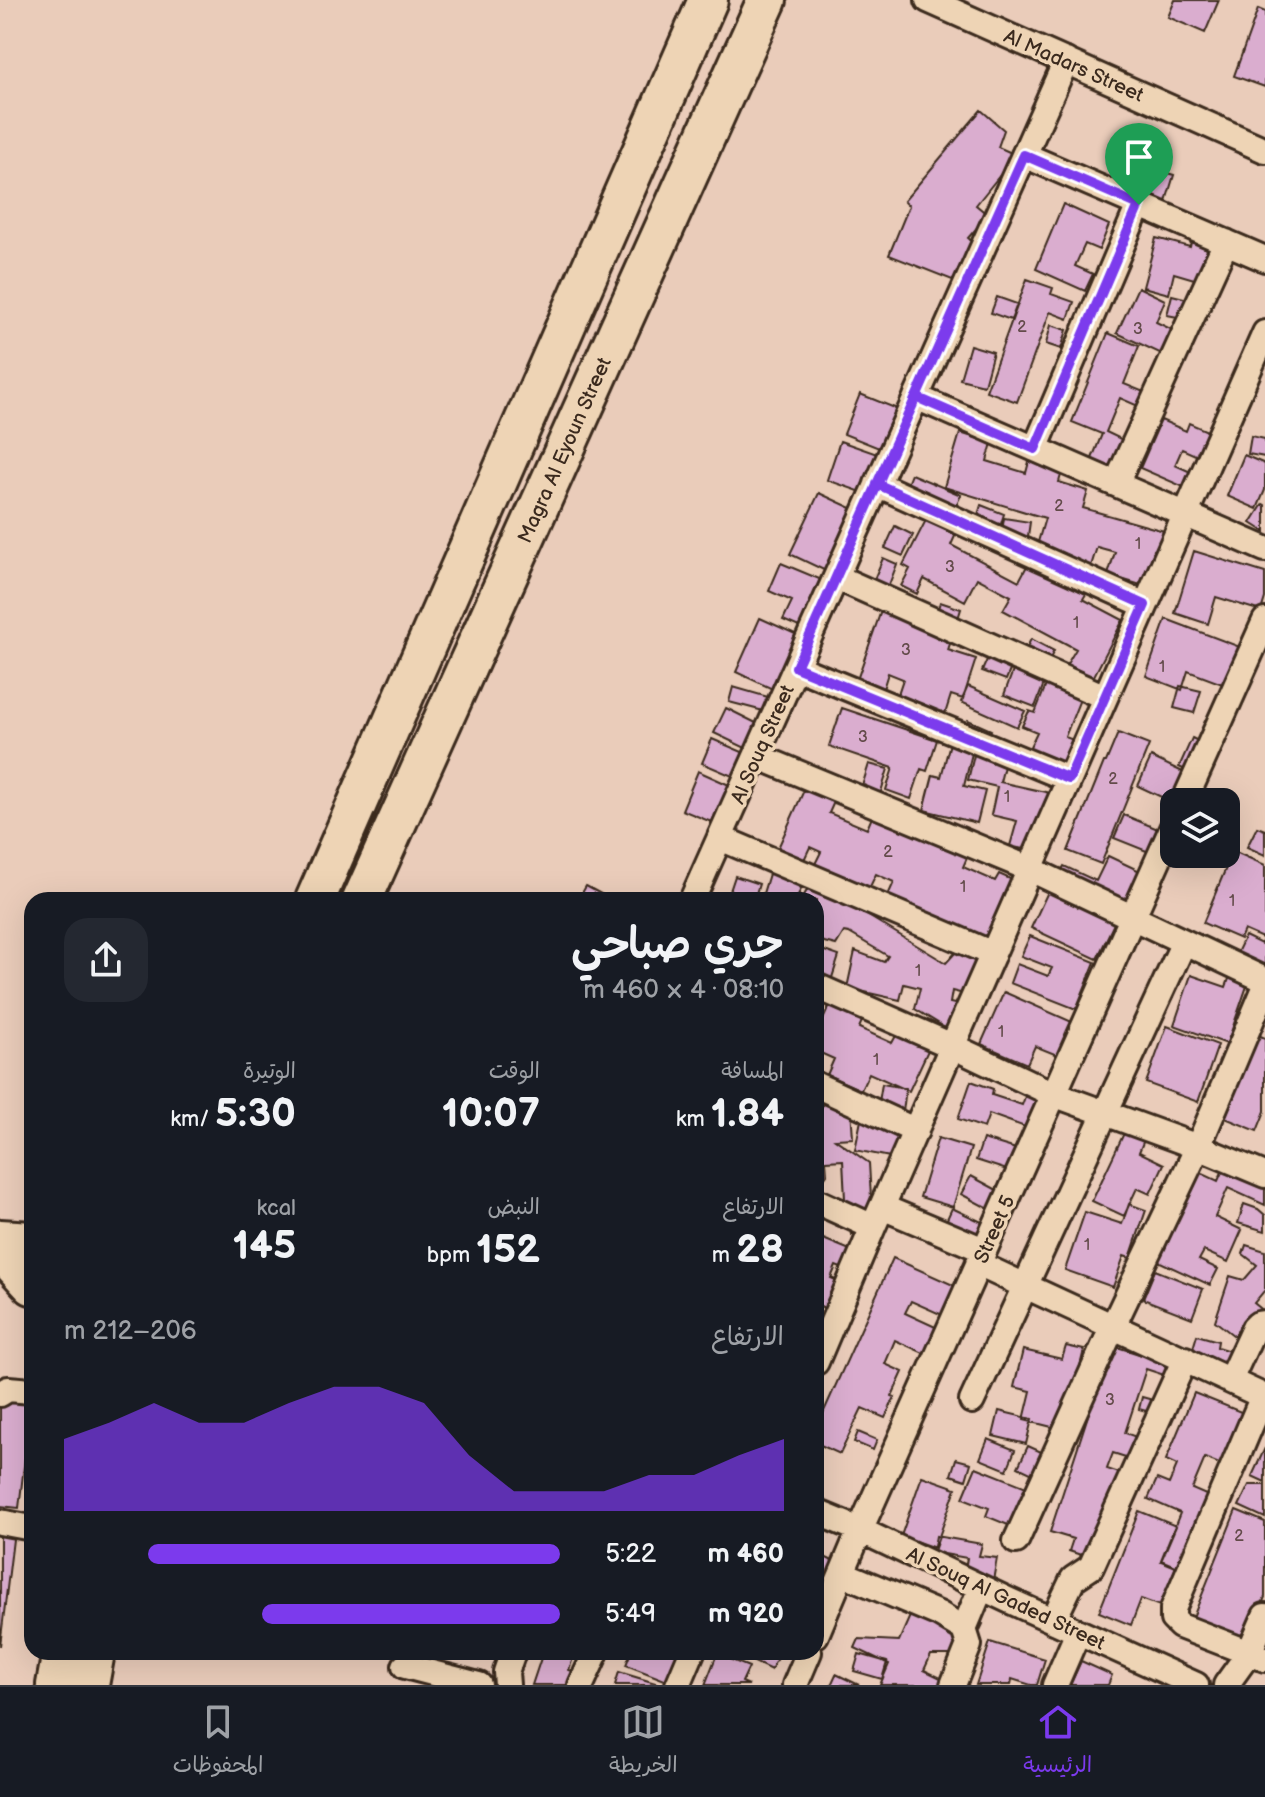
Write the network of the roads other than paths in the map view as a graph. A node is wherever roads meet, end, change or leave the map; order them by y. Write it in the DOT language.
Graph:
graph roads {
  1 [pos="708,0"];
  2 [pos="767,0"];
  3 [pos="928,0"];
  4 [pos="1066,61"];
  5 [pos="1265,150"];
  6 [pos="1024,155"];
  7 [pos="1139,205"];
  8 [pos="1226,242"];
  9 [pos="1265,259"];
  10 [pos="1265,333"];
  11 [pos="916,397"];
  12 [pos="1035,449"];
  13 [pos="877,484"];
  14 [pos="1116,484"];
  15 [pos="1185,514"];
  16 [pos="1265,549"];
  17 [pos="836,577"];
  18 [pos="1145,605"];
  19 [pos="1265,621"];
  20 [pos="1259,651"];
  21 [pos="796,667"];
  22 [pos="1105,697"];
  23 [pos="757,756"];
  24 [pos="1069,779"];
  25 [pos="1191,788"];
  26 [pos="720,838"];
  27 [pos="1160,855"];
  28 [pos="1030,869"];
  29 [pos="318,892"];
  30 [pos="366,892"];
  31 [pos="696,892"];
  32 [pos="1132,917"];
  33 [pos="1184,942"];
  34 [pos="993,954"];
  35 [pos="1265,980"];
  36 [pos="1265,988"];
  37 [pos="824,990"];
  38 [pos="952,1046"];
  39 [pos="824,1089"];
  40 [pos="1053,1094"];
  41 [pos="1105,1113"];
  42 [pos="916,1131"];
  43 [pos="1198,1147"];
  44 [pos="1265,1175"];
  45 [pos="824,1203"];
  46 [pos="878,1217"];
  47 [pos="0,1239"];
  48 [pos="24,1240"];
  49 [pos="0,1253"];
  50 [pos="981,1257"];
  51 [pos="24,1276"];
  52 [pos="1025,1285"];
  53 [pos="1265,1323"];
  54 [pos="1113,1326"];
  55 [pos="824,1343"];
  56 [pos="1185,1359"];
  57 [pos="1230,1380"];
  58 [pos="24,1390"];
  59 [pos="0,1394"];
  60 [pos="1264,1396"];
  61 [pos="972,1401"];
  62 [pos="824,1515"];
  63 [pos="0,1522"];
  64 [pos="24,1526"];
  65 [pos="860,1530"];
  66 [pos="1016,1541"];
  67 [pos="842,1573"];
  68 [pos="981,1588"];
  69 [pos="824,1616"];
  70 [pos="1265,1616"];
  71 [pos="1053,1621"];
  72 [pos="964,1629"];
  73 [pos="1078,1632"];
  74 [pos="1257,1656"];
  75 [pos="61,1660"];
  76 [pos="94,1660"];
  77 [pos="510,1660"];
  78 [pos="592,1660"];
  79 [pos="689,1660"];
  80 [pos="806,1660"];
  81 [pos="1144,1662"];
  82 [pos="406,1668"];
  83 [pos="56,1685"];
  84 [pos="89,1685"];
  85 [pos="479,1685"];
  86 [pos="507,1685"];
  87 [pos="581,1685"];
  88 [pos="678,1685"];
  89 [pos="795,1685"];
  90 [pos="953,1685"];
  91 [pos="1055,1685"];
  92 [pos="1134,1685"];
  93 [pos="1196,1685"];
  94 [pos="1226,1685"];
  1 -- 29 [label="main road"];
  2 -- 30 [label="main road, Magra Al Eyoun Street"];
  3 -- 4 [label="street, Al Madars Street"];
  4 -- 5 [label="street, Al Madars Street"];
  4 -- 6 [label="street, Al Souq Street"];
  6 -- 7 [label="street"];
  6 -- 11 [label="street, Al Souq Street"];
  7 -- 8 [label="street"];
  7 -- 12 [label="street"];
  8 -- 9 [label="street"];
  8 -- 14 [label="street"];
  10 -- 15 [label="street"];
  11 -- 12 [label="street"];
  11 -- 13 [label="street, Al Souq Street"];
  12 -- 14 [label="street"];
  13 -- 17 [label="street, Al Souq Street"];
  13 -- 18 [label="street"];
  14 -- 15 [label="street"];
  15 -- 16 [label="street"];
  15 -- 18 [label="street"];
  17 -- 21 [label="street, Al Souq Street"];
  17 -- 22 [label="street"];
  18 -- 22 [label="street"];
  19 -- 20 [label="street"];
  20 -- 25 [label="street"];
  21 -- 23 [label="street, Al Souq Street"];
  21 -- 24 [label="street"];
  22 -- 24 [label="street"];
  23 -- 26 [label="street, Al Souq Street"];
  23 -- 28 [label="street"];
  24 -- 28 [label="street"];
  26 -- 31 [label="street, Al Souq Street"];
  26 -- 34 [label="street"];
  27 -- 32 [label="street, Street 5"];
  28 -- 32 [label="street"];
  28 -- 34 [label="street"];
  32 -- 33 [label="street"];
  32 -- 40 [label="street, Street 5"];
  33 -- 35 [label="street"];
  33 -- 41 [label="street"];
  34 -- 38 [label="street"];
  36 -- 43 [label="street"];
  37 -- 38 [label="street"];
  38 -- 40 [label="street"];
  38 -- 42 [label="street"];
  39 -- 42 [label="street"];
  40 -- 41 [label="street"];
  40 -- 50 [label="street, Street 5"];
  41 -- 43 [label="street"];
  41 -- 52 [label="street"];
  42 -- 46 [label="street"];
  43 -- 44 [label="street"];
  43 -- 54 [label="street"];
  45 -- 46 [label="street"];
  46 -- 50 [label="street"];
  46 -- 55 [label="street"];
  47 -- 48 [label="main road"];
  49 -- 51 [label="main road"];
  50 -- 52 [label="street"];
  50 -- 65 [label="street, Street 5"];
  52 -- 54 [label="street"];
  52 -- 61 [label="street"];
  53 -- 57 [label="street"];
  54 -- 56 [label="street"];
  54 -- 66 [label="street"];
  56 -- 57 [label="street"];
  56 -- 71 [label="street"];
  57 -- 60 [label="street"];
  58 -- 59 [label="street"];
  60 -- 74 [label="street"];
  62 -- 65 [label="street, Al Souq Al Gaded Street"];
  63 -- 64 [label="street"];
  65 -- 67 [label="street, Street 5"];
  65 -- 68 [label="street, Al Souq Al Gaded Street"];
  67 -- 69 [label="street, Street 5"];
  67 -- 72 [label="street"];
  68 -- 71 [label="street, Al Souq Al Gaded Street"];
  68 -- 72 [label="street"];
  70 -- 74 [label="street"];
  71 -- 73 [label="street, Al Souq Al Gaded Street"];
  72 -- 90 [label="street"];
  73 -- 81 [label="street, Al Souq Al Gaded Street"];
  73 -- 91 [label="street"];
  74 -- 94 [label="street"];
  75 -- 83 [label="main road"];
  76 -- 84 [label="main road"];
  77 -- 86 [label="street"];
  78 -- 87 [label="street"];
  79 -- 88 [label="street"];
  80 -- 89 [label="street"];
  81 -- 92 [label="street"];
  81 -- 93 [label="street, Al Souq Al Gaded Street"];
  82 -- 85 [label="street"];
}
